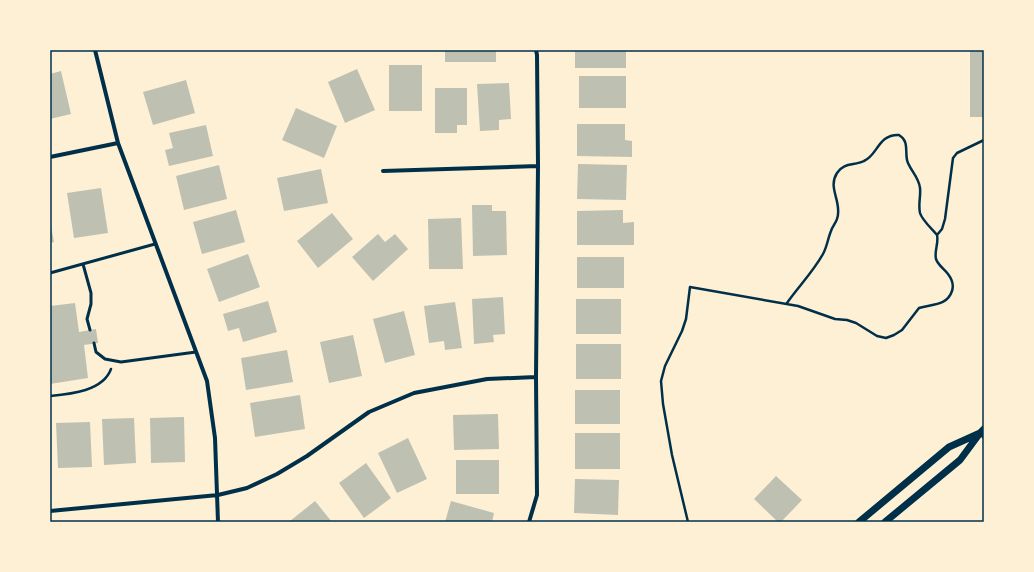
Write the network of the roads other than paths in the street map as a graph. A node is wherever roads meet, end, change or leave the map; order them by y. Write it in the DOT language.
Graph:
graph roads {
  1 [pos="95,50"];
  2 [pos="536,50"];
  3 [pos="118,143"];
  4 [pos="50,157"];
  5 [pos="538,166"];
  6 [pos="383,171"];
  7 [pos="155,244"];
  8 [pos="83,264"];
  9 [pos="50,273"];
  10 [pos="90,330"];
  11 [pos="94,344"];
  12 [pos="196,352"];
  13 [pos="536,377"];
  14 [pos="983,434"];
  15 [pos="218,495"];
  16 [pos="50,511"];
  17 [pos="218,522"];
  18 [pos="529,522"];
  19 [pos="859,522"];
  20 [pos="885,522"];
  1 -- 3 [label="street"];
  2 -- 5 [label="street"];
  3 -- 4 [label="street"];
  3 -- 7 [label="street"];
  5 -- 6 [label="street"];
  5 -- 13 [label="street"];
  7 -- 8 [label="lane"];
  7 -- 12 [label="street"];
  8 -- 9 [label="lane"];
  8 -- 10 [label="lane"];
  11 -- 12 [label="lane"];
  12 -- 15 [label="street"];
  13 -- 15 [label="street"];
  13 -- 18 [label="street"];
  14 -- 19 [label="street"];
  14 -- 20 [label="street"];
  15 -- 16 [label="street"];
  15 -- 17 [label="street"];
}
